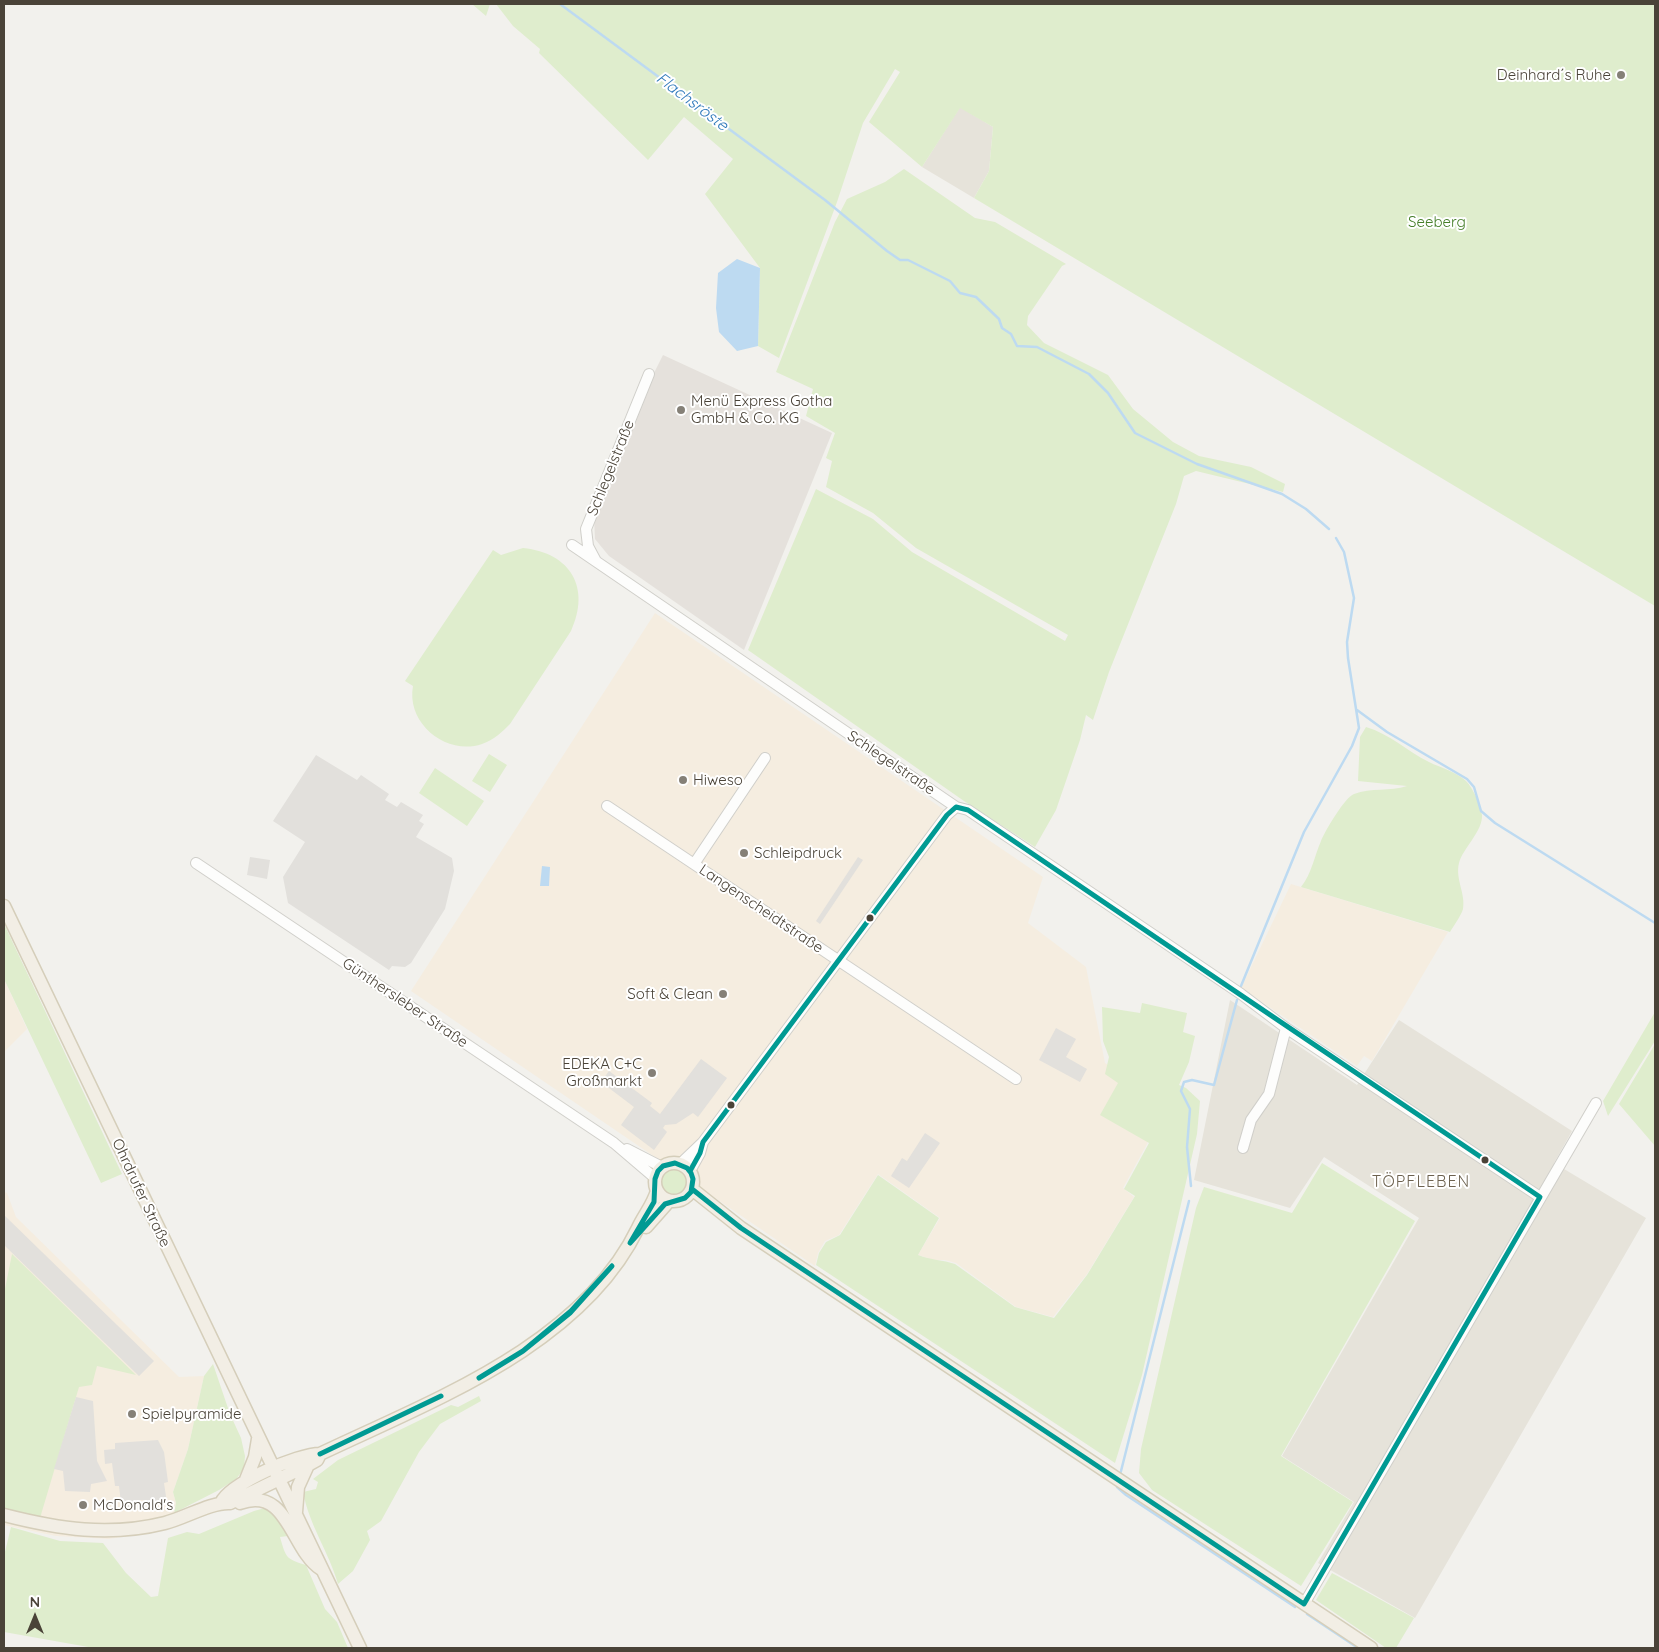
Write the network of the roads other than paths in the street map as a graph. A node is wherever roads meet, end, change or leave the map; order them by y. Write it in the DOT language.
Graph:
graph roads {
  1 [pos="649,374"];
  2 [pos="572,545"];
  3 [pos="596,562"];
  4 [pos="765,758"];
  5 [pos="607,806"];
  6 [pos="956,807"];
  7 [pos="196,863"];
  8 [pos="694,864"];
  9 [pos="4,906"];
  10 [pos="838,960"];
  11 [pos="1286,1028"];
  12 [pos="1016,1079"];
  13 [pos="1596,1103"];
  14 [pos="1243,1148"];
  15 [pos="685,1167"];
  16 [pos="659,1172"];
  17 [pos="657,1191"];
  18 [pos="689,1194"];
  19 [pos="1540,1198"];
  20 [pos="669,1201"];
  21 [pos="633,1238"];
  22 [pos="258,1439"];
  23 [pos="320,1454"];
  24 [pos="308,1466"];
  25 [pos="276,1474"];
  26 [pos="246,1482"];
  27 [pos="221,1503"];
  28 [pos="296,1512"];
  29 [pos="4,1515"];
  30 [pos="176,1520"];
  31 [pos="323,1571"];
  32 [pos="1304,1604"];
  33 [pos="360,1648"];
  34 [pos="1371,1648"];
  1 -- 3 [label="street, Schlegelstraße"];
  2 -- 3 [label="street, Schlegelstraße"];
  3 -- 6 [label="street, Schlegelstraße"];
  4 -- 8 [label="street"];
  5 -- 8 [label="street, Langenscheidtstraße"];
  6 -- 10 [label="street"];
  6 -- 11 [label="street, Schlegelstraße"];
  7 -- 16 [label="street, Günthersleber Straße"];
  8 -- 10 [label="street, Langenscheidtstraße"];
  9 -- 22 [label="main road, Ohrdrufer Straße"];
  10 -- 12 [label="street, Langenscheidtstraße"];
  10 -- 15 [label="street"];
  11 -- 14 [label="street"];
  11 -- 19 [label="street, Schlegelstraße"];
  13 -- 19 [label="street"];
  15 -- 16 [label="main road"];
  15 -- 18 [label="main road"];
  16 -- 17 [label="main road"];
  17 -- 20 [label="main road"];
  17 -- 21 [label="main road"];
  18 -- 20 [label="main road"];
  18 -- 32 [label="main road"];
  19 -- 32 [label="street"];
  20 -- 21 [label="main road"];
  21 -- 23 [label="main road"];
  22 -- 25 [label="main road, Ohrdrufer Straße"];
  22 -- 26 [label="main road"];
  23 -- 24 [label="main road"];
  23 -- 25 [label="main road"];
  24 -- 25 [label="main road"];
  24 -- 28 [label="main road"];
  25 -- 26 [label="main road"];
  25 -- 27 [label="main road"];
  25 -- 28 [label="main road, Ohrdrufer Straße"];
  26 -- 27 [label="main road"];
  27 -- 30 [label="main road"];
  28 -- 31 [label="main road, Ohrdrufer Straße"];
  29 -- 30 [label="main road"];
  30 -- 31 [label="main road"];
  31 -- 33 [label="main road, Ohrdrufer Straße"];
  32 -- 34 [label="main road"];
}
